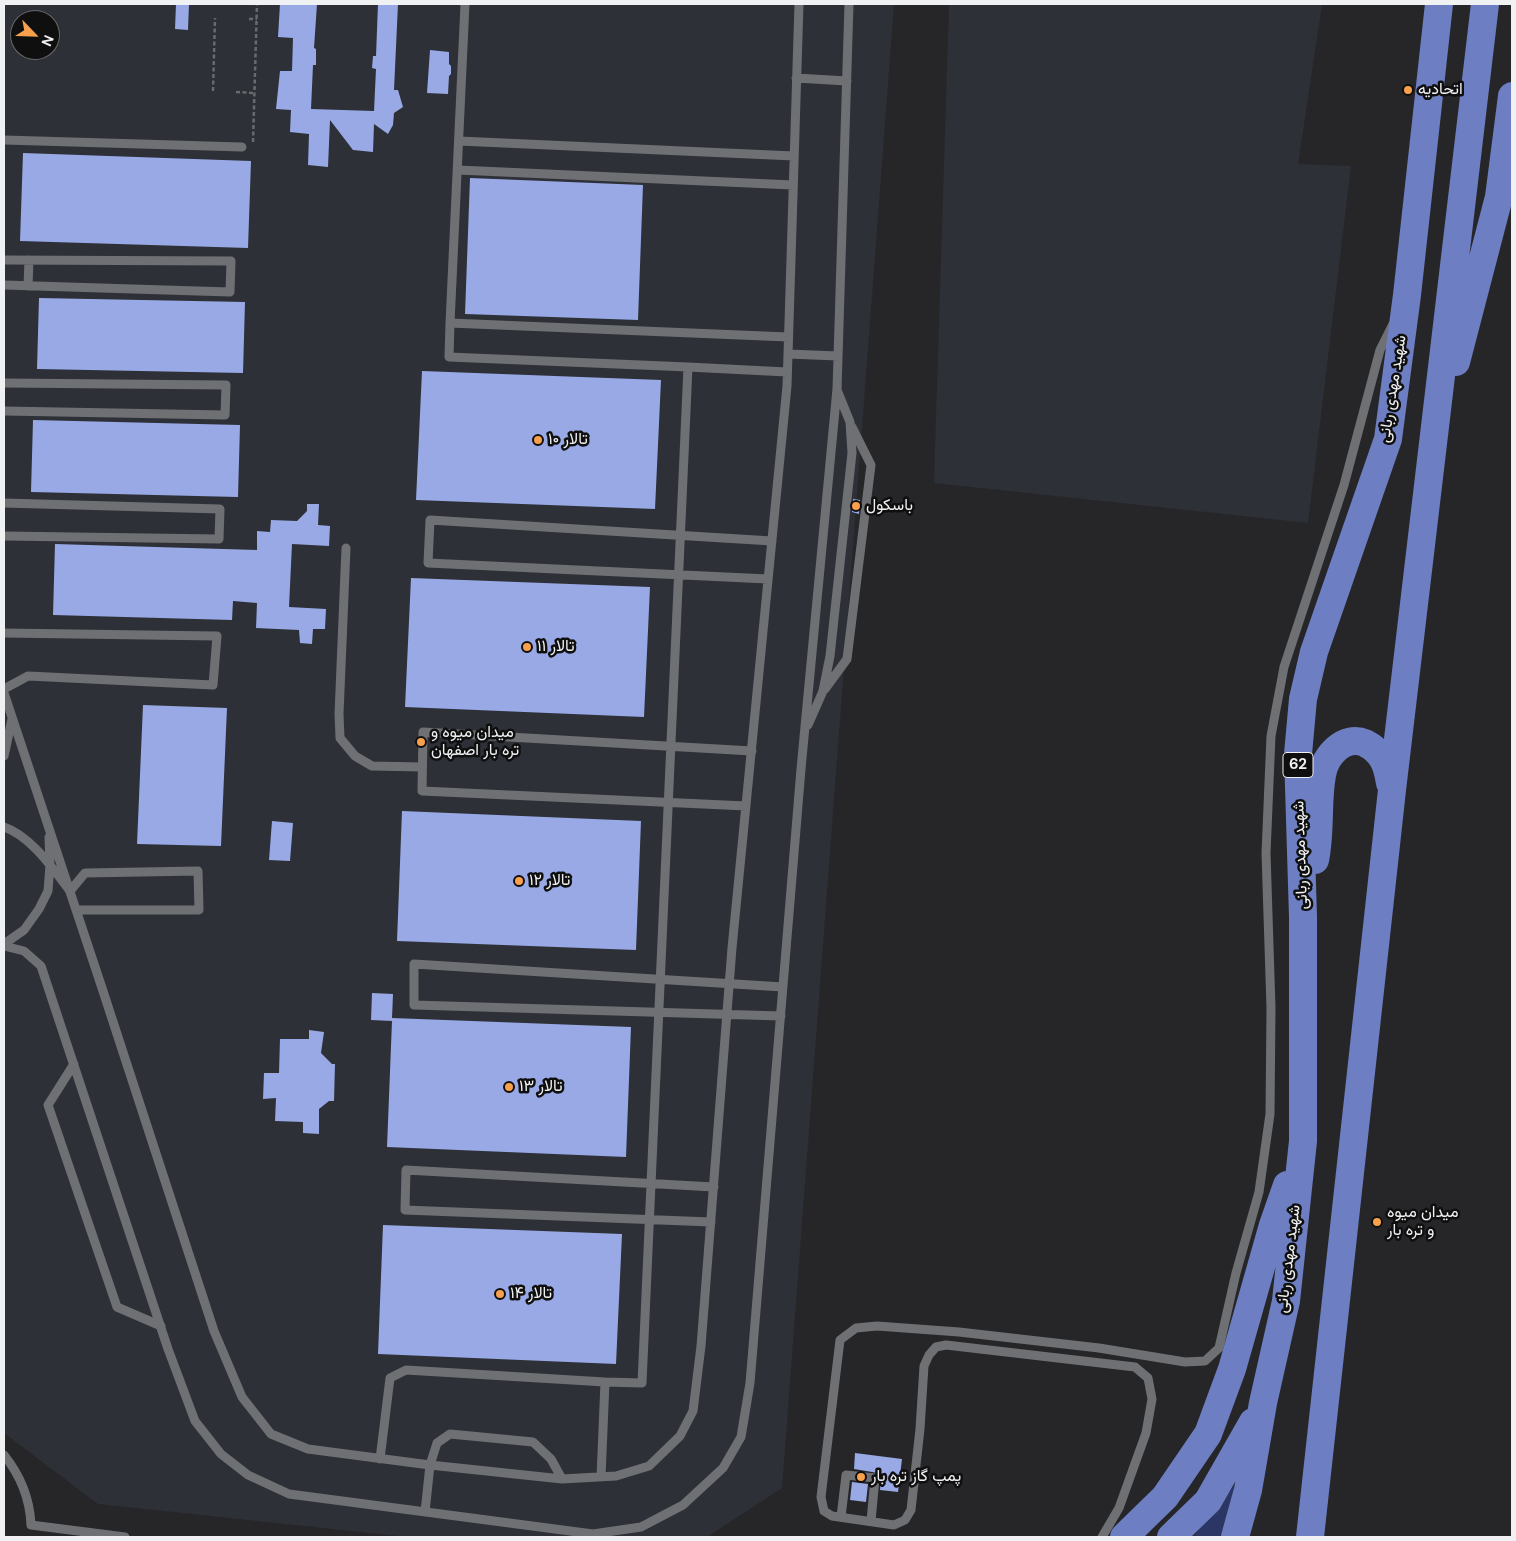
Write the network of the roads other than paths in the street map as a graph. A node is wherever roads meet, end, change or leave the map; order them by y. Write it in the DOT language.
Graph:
graph roads {
  1 [pos="466,4"];
  2 [pos="798,4"];
  3 [pos="849,4"];
  4 [pos="1429,4"];
  5 [pos="1439,4"];
  6 [pos="1485,4"];
  7 [pos="1433,59"];
  8 [pos="796,78"];
  9 [pos="847,81"];
  10 [pos="1512,96"];
  11 [pos="4,140"];
  12 [pos="459,141"];
  13 [pos="242,147"];
  14 [pos="794,156"];
  15 [pos="458,170"];
  16 [pos="793,185"];
  17 [pos="4,260"];
  18 [pos="28,260"];
  19 [pos="4,286"];
  20 [pos="28,286"];
  21 [pos="1407,295"];
  22 [pos="450,323"];
  23 [pos="788,337"];
  24 [pos="788,354"];
  25 [pos="838,356"];
  26 [pos="688,367"];
  27 [pos="787,372"];
  28 [pos="4,383"];
  29 [pos="837,389"];
  30 [pos="4,412"];
  31 [pos="850,422"];
  32 [pos="1435,430"];
  33 [pos="4,503"];
  34 [pos="680,535"];
  35 [pos="4,536"];
  36 [pos="772,541"];
  37 [pos="346,548"];
  38 [pos="678,575"];
  39 [pos="768,579"];
  40 [pos="4,633"];
  41 [pos="4,691"];
  42 [pos="824,691"];
  43 [pos="12,718"];
  44 [pos="805,732"];
  45 [pos="671,747"];
  46 [pos="752,752"];
  47 [pos="4,756"];
  48 [pos="422,767"];
  49 [pos="1392,790"];
  50 [pos="668,802"];
  51 [pos="746,806"];
  52 [pos="48,824"];
  53 [pos="4,827"];
  54 [pos="50,865"];
  55 [pos="70,891"];
  56 [pos="76,910"];
  57 [pos="1303,917"];
  58 [pos="4,945"];
  59 [pos="660,979"];
  60 [pos="730,983"];
  61 [pos="783,987"];
  62 [pos="659,1012"];
  63 [pos="727,1014"];
  64 [pos="781,1016"];
  65 [pos="74,1064"];
  66 [pos="1303,1141"];
  67 [pos="651,1183"];
  68 [pos="714,1187"];
  69 [pos="650,1219"];
  70 [pos="711,1222"];
  71 [pos="160,1326"];
  72 [pos="605,1382"];
  73 [pos="1263,1404"];
  74 [pos="4,1455"];
  75 [pos="380,1459"];
  76 [pos="430,1465"];
  77 [pos="601,1477"];
  78 [pos="562,1479"];
  79 [pos="425,1512"];
  80 [pos="841,1517"];
  81 [pos="871,1521"];
  82 [pos="125,1537"];
  83 [pos="1102,1537"];
  84 [pos="1124,1537"];
  85 [pos="1171,1537"];
  86 [pos="1235,1537"];
  87 [pos="1310,1537"];
  1 -- 12 [label="lane"];
  2 -- 8 [label="lane"];
  3 -- 9 [label="lane"];
  4 -- 7 [label="lane"];
  5 -- 7 [label="highway, شهید مهدی ربانی / 62"];
  6 -- 32 [label="highway"];
  7 -- 21 [label="highway, شهید مهدی ربانی / 62"];
  8 -- 9 [label="lane"];
  8 -- 14 [label="lane"];
  9 -- 25 [label="lane"];
  10 -- 32 [label="highway"];
  11 -- 13 [label="lane"];
  12 -- 14 [label="lane"];
  12 -- 15 [label="lane"];
  14 -- 16 [label="lane"];
  15 -- 16 [label="lane"];
  15 -- 22 [label="lane"];
  16 -- 23 [label="lane"];
  17 -- 18 [label="lane"];
  18 -- 20 [label="lane"];
  18 -- 20 [label="lane"];
  19 -- 20 [label="lane"];
  21 -- 57 [label="highway, شهید مهدی ربانی / 62"];
  21 -- 80 [label="lane"];
  22 -- 23 [label="lane"];
  22 -- 26 [label="lane"];
  23 -- 24 [label="lane"];
  24 -- 25 [label="lane"];
  24 -- 27 [label="lane"];
  25 -- 29 [label="lane"];
  26 -- 27 [label="lane"];
  26 -- 34 [label="lane"];
  27 -- 36 [label="lane"];
  28 -- 30 [label="lane"];
  29 -- 31 [label="lane"];
  29 -- 44 [label="lane"];
  31 -- 42 [label="lane"];
  31 -- 42 [label="lane"];
  32 -- 49 [label="highway"];
  33 -- 35 [label="lane"];
  34 -- 36 [label="lane"];
  34 -- 38 [label="lane"];
  34 -- 38 [label="lane"];
  36 -- 39 [label="lane"];
  37 -- 48 [label="lane"];
  38 -- 39 [label="lane"];
  38 -- 45 [label="lane"];
  39 -- 46 [label="lane"];
  40 -- 41 [label="lane"];
  41 -- 43 [label="lane"];
  42 -- 44 [label="lane"];
  43 -- 47 [label="lane"];
  43 -- 52 [label="lane"];
  44 -- 61 [label="lane"];
  45 -- 46 [label="lane"];
  45 -- 48 [label="lane"];
  45 -- 50 [label="lane"];
  46 -- 51 [label="lane"];
  48 -- 50 [label="lane"];
  49 -- 57 [label="highway"];
  49 -- 87 [label="highway"];
  50 -- 51 [label="lane"];
  50 -- 59 [label="lane"];
  51 -- 60 [label="lane"];
  52 -- 54 [label="lane"];
  52 -- 55 [label="lane"];
  53 -- 54 [label="lane"];
  54 -- 55 [label="lane"];
  54 -- 58 [label="lane"];
  55 -- 56 [label="lane"];
  55 -- 56 [label="lane"];
  56 -- 75 [label="lane"];
  57 -- 66 [label="highway, شهید مهدی ربانی / 62"];
  58 -- 65 [label="lane"];
  59 -- 60 [label="lane"];
  59 -- 62 [label="lane"];
  59 -- 62 [label="lane"];
  60 -- 61 [label="lane"];
  60 -- 63 [label="lane"];
  61 -- 64 [label="lane"];
  62 -- 63 [label="lane"];
  62 -- 67 [label="lane"];
  63 -- 64 [label="lane"];
  63 -- 68 [label="lane"];
  64 -- 79 [label="lane"];
  65 -- 71 [label="lane"];
  65 -- 71 [label="lane"];
  66 -- 73 [label="highway, شهید مهدی ربانی / 62"];
  66 -- 84 [label="highway"];
  67 -- 68 [label="lane"];
  67 -- 69 [label="lane"];
  67 -- 69 [label="lane"];
  68 -- 70 [label="lane"];
  69 -- 70 [label="lane"];
  69 -- 72 [label="lane"];
  70 -- 77 [label="lane"];
  71 -- 79 [label="lane"];
  72 -- 75 [label="lane"];
  72 -- 77 [label="lane"];
  73 -- 85 [label="highway"];
  73 -- 86 [label="highway, شهید مهدی ربانی / 62"];
  74 -- 82 [label="lane"];
  75 -- 76 [label="lane"];
  76 -- 78 [label="lane"];
  76 -- 78 [label="lane"];
  76 -- 79 [label="lane"];
  77 -- 78 [label="lane"];
  80 -- 81 [label="lane"];
  80 -- 81 [label="lane"];
  81 -- 83 [label="lane"];
}
